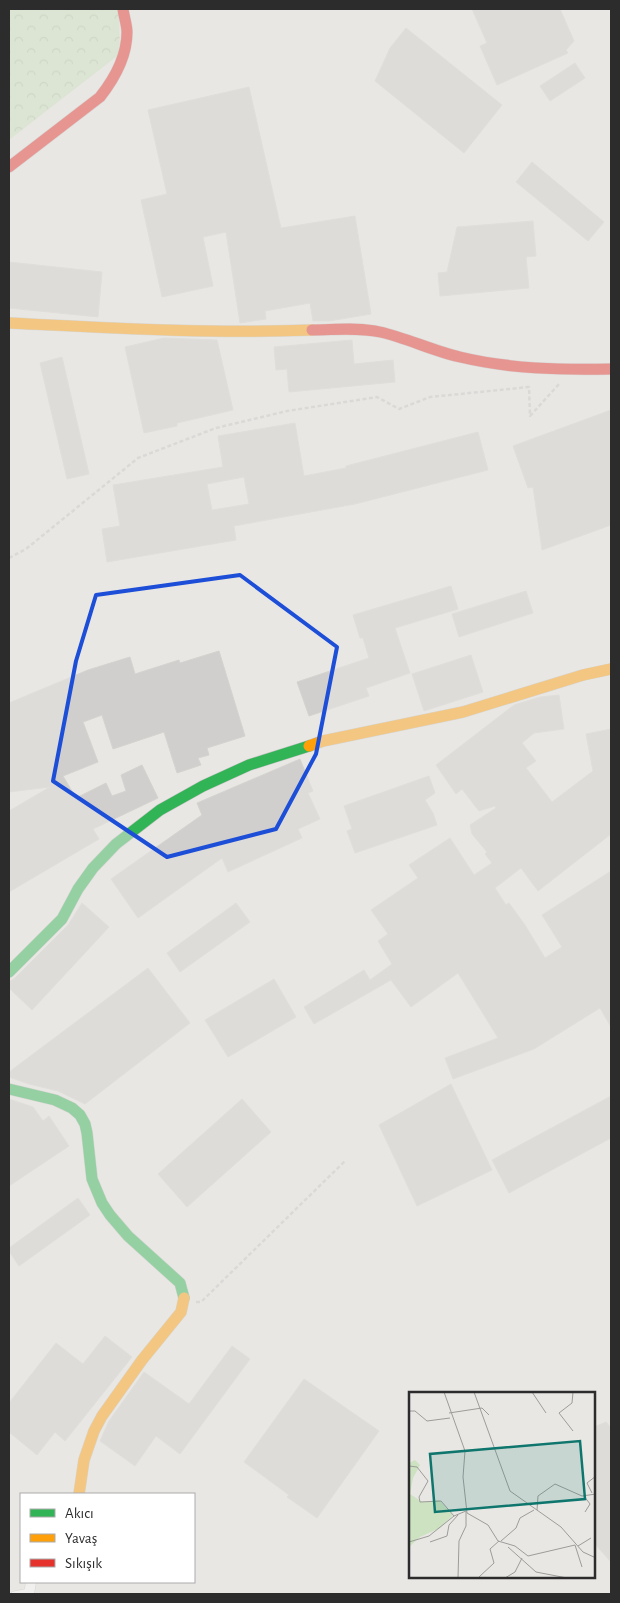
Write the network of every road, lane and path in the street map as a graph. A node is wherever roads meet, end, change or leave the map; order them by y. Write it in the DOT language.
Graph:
graph roads {
  1 [pos="123,9"];
  2 [pos="9,167"];
  3 [pos="9,323"];
  4 [pos="611,369"];
  5 [pos="574,370"];
  6 [pos="9,558"];
  7 [pos="611,669"];
  8 [pos="9,972"];
  9 [pos="9,1089"];
  10 [pos="345,1160"];
  11 [pos="184,1300"];
  12 [pos="78,1493"];
  13 [pos="30,1589"];
  14 [pos="14,1594"];
  1 -- 2 [label="street"];
  3 -- 5 [label="street"];
  4 -- 5 [label="street"];
  5 -- 6 [label="path"];
  7 -- 8 [label="street"];
  9 -- 11 [label="street"];
  10 -- 11 [label="path"];
  11 -- 12 [label="street"];
  13 -- 14 [label="lane"];
}
